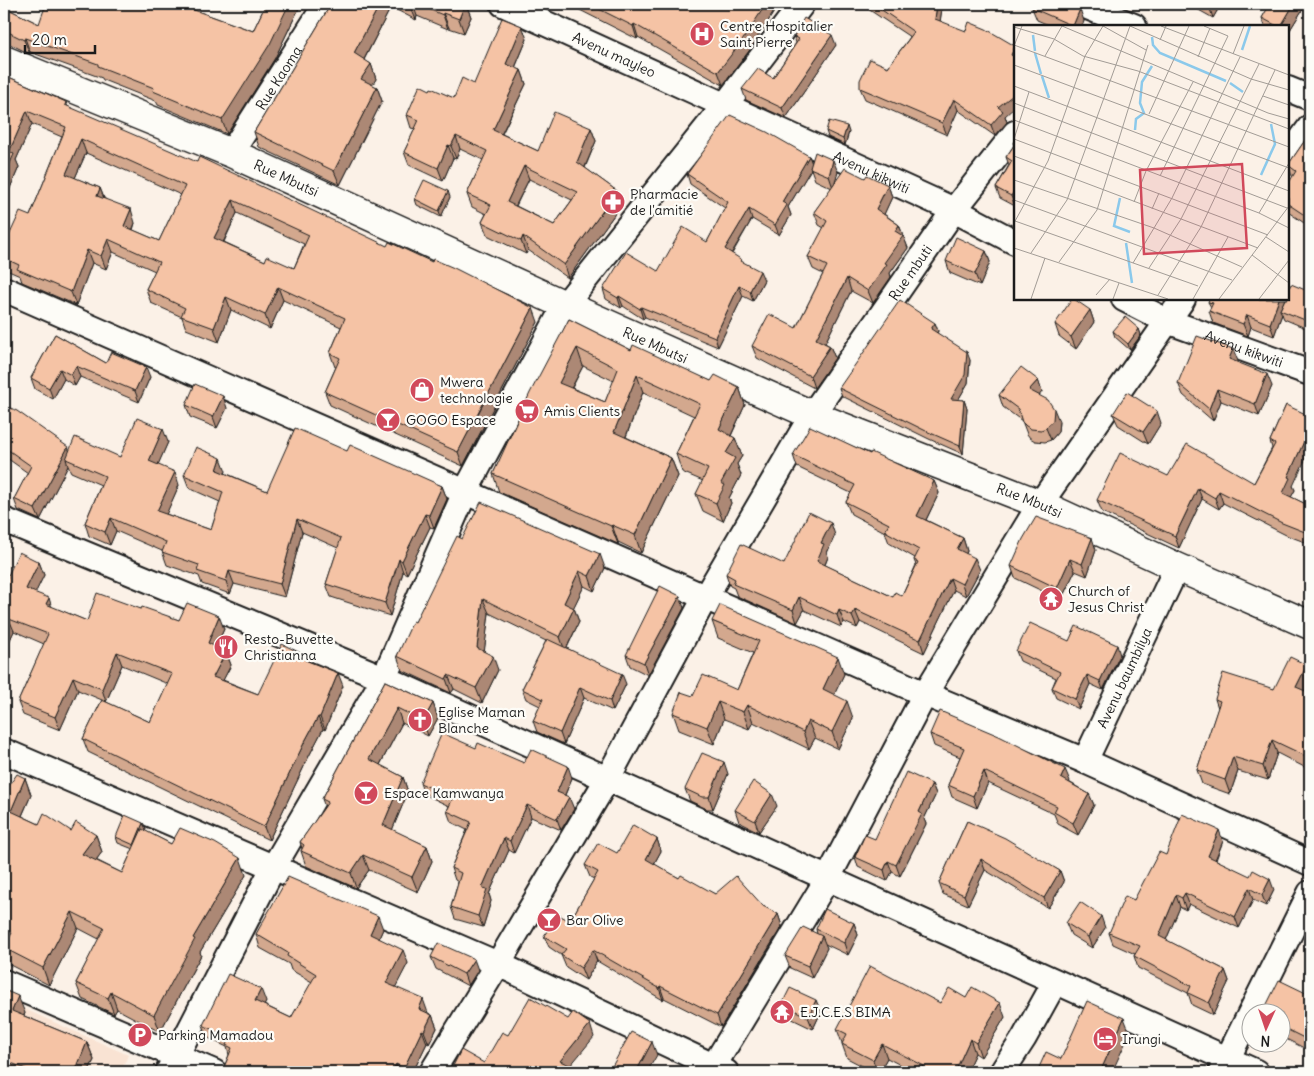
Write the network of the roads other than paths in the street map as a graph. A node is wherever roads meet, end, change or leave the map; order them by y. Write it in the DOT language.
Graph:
graph roads {
  1 [pos="326,4"];
  2 [pos="503,4"];
  3 [pos="802,4"];
  4 [pos="1080,4"];
  5 [pos="1109,15"];
  6 [pos="1132,25"];
  7 [pos="4,60"];
  8 [pos="1289,89"];
  9 [pos="1310,98"];
  10 [pos="725,105"];
  11 [pos="1310,127"];
  12 [pos="1014,134"];
  13 [pos="231,153"];
  14 [pos="1289,156"];
  15 [pos="954,210"];
  16 [pos="1014,241"];
  17 [pos="4,289"];
  18 [pos="1126,300"];
  19 [pos="1182,300"];
  20 [pos="565,306"];
  21 [pos="1167,321"];
  22 [pos="1310,373"];
  23 [pos="812,415"];
  24 [pos="465,492"];
  25 [pos="1040,504"];
  26 [pos="4,520"];
  27 [pos="1177,567"];
  28 [pos="706,596"];
  29 [pos="1310,625"];
  30 [pos="384,678"];
  31 [pos="925,694"];
  32 [pos="4,751"];
  33 [pos="1085,761"];
  34 [pos="608,778"];
  35 [pos="1310,863"];
  36 [pos="273,868"];
  37 [pos="828,878"];
  38 [pos="1310,893"];
  39 [pos="498,964"];
  40 [pos="4,982"];
  41 [pos="1055,982"];
  42 [pos="173,1065"];
  43 [pos="1224,1066"];
  44 [pos="717,1071"];
  45 [pos="214,1072"];
  46 [pos="432,1072"];
  47 [pos="1002,1072"];
  48 [pos="1256,1072"];
  1 -- 13 [label="street, Rue Kaoma"];
  2 -- 10 [label="street, Avenu mayleo"];
  3 -- 10 [label="street"];
  4 -- 5 [label="street"];
  5 -- 6 [label="street"];
  7 -- 13 [label="street, Rue Mbutsi"];
  8 -- 9 [label="street"];
  10 -- 15 [label="street, Avenu kikwiti"];
  10 -- 20 [label="street"];
  11 -- 14 [label="street"];
  12 -- 15 [label="street, Rue mbuti"];
  13 -- 20 [label="street, Rue Mbutsi"];
  15 -- 16 [label="street, Avenu kikwiti"];
  15 -- 23 [label="street, Rue mbuti"];
  17 -- 24 [label="street"];
  18 -- 21 [label="street, Avenu kikwiti"];
  19 -- 21 [label="street"];
  20 -- 23 [label="street, Rue Mbutsi"];
  20 -- 24 [label="street"];
  21 -- 22 [label="street, Avenu kikwiti"];
  21 -- 25 [label="street"];
  23 -- 25 [label="street, Rue Mbutsi"];
  23 -- 28 [label="street, Rue mbuti"];
  24 -- 28 [label="street"];
  24 -- 30 [label="street"];
  25 -- 27 [label="street, Rue Mbutsi"];
  25 -- 31 [label="street"];
  26 -- 30 [label="street"];
  27 -- 29 [label="street, Rue Mbutsi"];
  27 -- 33 [label="street, Avenu baumbilya"];
  28 -- 31 [label="street"];
  28 -- 34 [label="street, Rue mbuti"];
  30 -- 34 [label="street"];
  30 -- 36 [label="street"];
  31 -- 33 [label="street"];
  31 -- 37 [label="street"];
  32 -- 36 [label="street"];
  33 -- 35 [label="street"];
  34 -- 37 [label="street"];
  34 -- 39 [label="street, Rue mbuti"];
  36 -- 39 [label="street"];
  36 -- 42 [label="street"];
  37 -- 41 [label="street"];
  37 -- 44 [label="street"];
  38 -- 43 [label="street"];
  39 -- 44 [label="street"];
  39 -- 46 [label="street, Rue mbuti"];
  40 -- 42 [label="street"];
  41 -- 43 [label="street"];
  41 -- 47 [label="street"];
  42 -- 45 [label="street"];
  43 -- 48 [label="street"];
}
